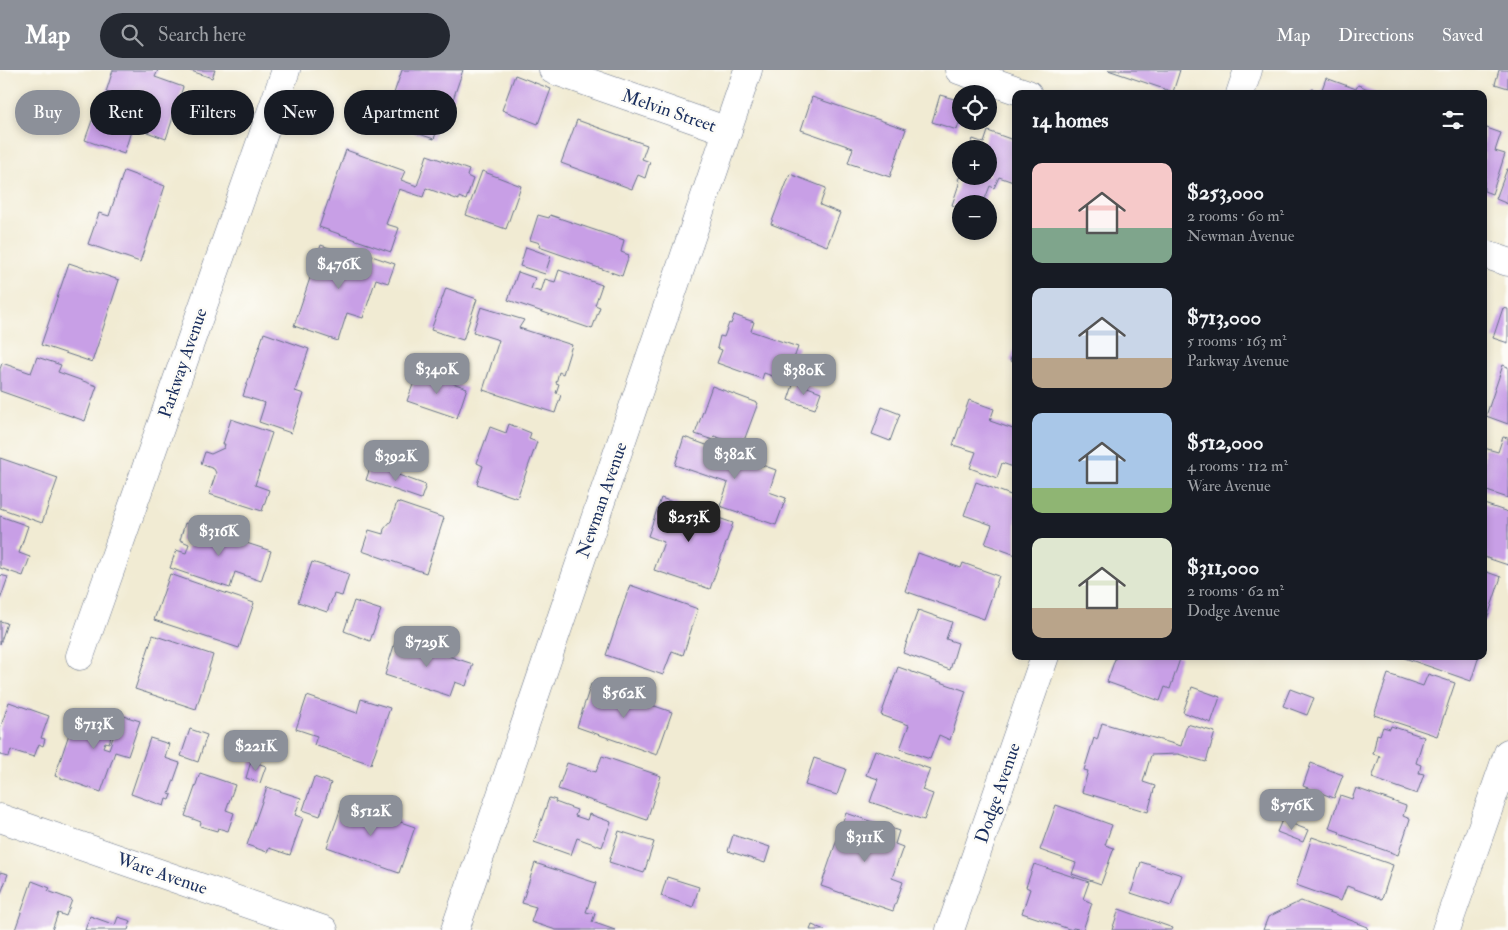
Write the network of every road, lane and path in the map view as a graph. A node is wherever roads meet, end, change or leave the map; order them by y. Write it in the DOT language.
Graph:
graph roads {
  1 [pos="286,70"];
  2 [pos="553,70"];
  3 [pos="748,70"];
  4 [pos="959,70"];
  5 [pos="1248,70"];
  6 [pos="1016,90"];
  7 [pos="1241,90"];
  8 [pos="728,131"];
  9 [pos="1487,255"];
  10 [pos="1508,262"];
  11 [pos="80,656"];
  12 [pos="1044,660"];
  13 [pos="1508,753"];
  14 [pos="0,818"];
  15 [pos="324,930"];
  16 [pos="455,930"];
  17 [pos="950,930"];
  18 [pos="1446,930"];
  1 -- 11 [label="street, Parkway Avenue"];
  2 -- 8 [label="street, Melvin Street"];
  3 -- 8 [label="street, Newman Avenue"];
  4 -- 6 [label="street"];
  5 -- 7 [label="street"];
  8 -- 16 [label="street, Newman Avenue"];
  9 -- 10 [label="street"];
  12 -- 17 [label="street, Dodge Avenue"];
  13 -- 18 [label="street"];
  14 -- 15 [label="street, Ware Avenue"];
}
